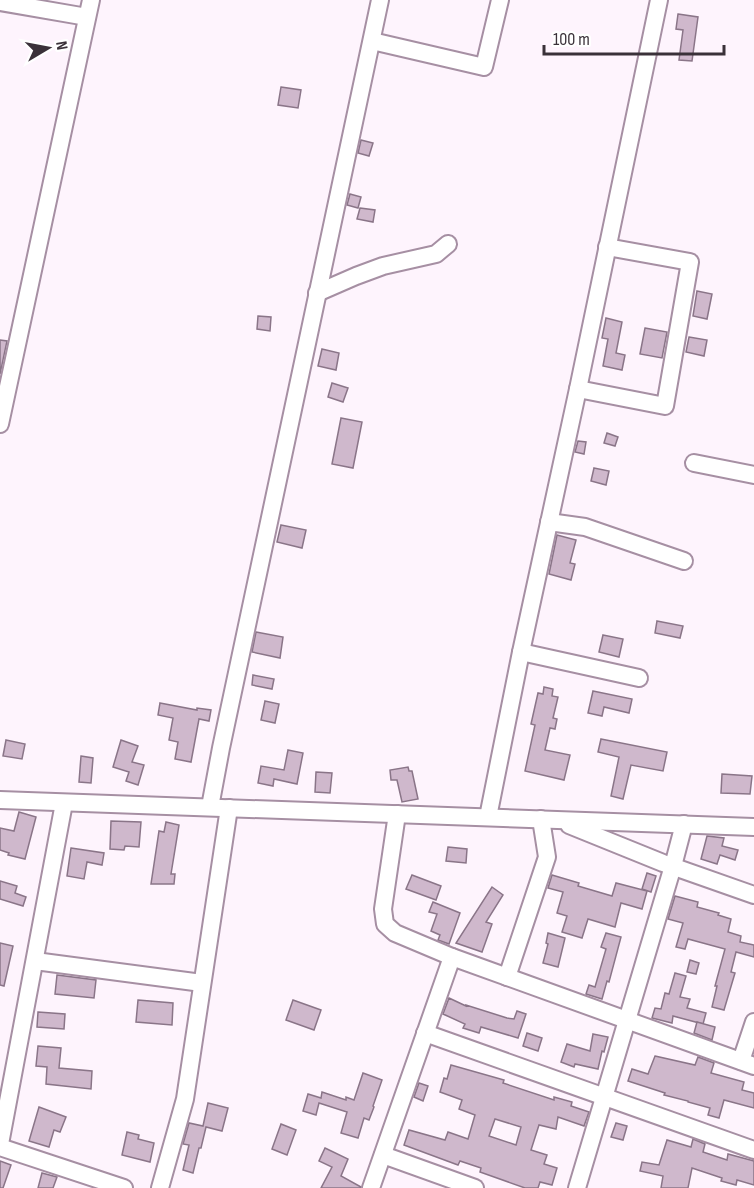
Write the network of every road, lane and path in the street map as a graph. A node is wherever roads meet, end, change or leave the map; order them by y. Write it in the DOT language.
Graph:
graph roads {
  1 [pos="91,0"];
  2 [pos="380,0"];
  3 [pos="500,0"];
  4 [pos="659,0"];
  5 [pos="0,2"];
  6 [pos="87,17"];
  7 [pos="372,40"];
  8 [pos="448,244"];
  9 [pos="607,247"];
  10 [pos="317,293"];
  11 [pos="578,389"];
  12 [pos="0,424"];
  13 [pos="694,463"];
  14 [pos="754,474"];
  15 [pos="549,522"];
  16 [pos="684,561"];
  17 [pos="521,652"];
  18 [pos="639,678"];
  19 [pos="0,800"];
  20 [pos="64,802"];
  21 [pos="210,807"];
  22 [pos="229,808"];
  23 [pos="397,814"];
  24 [pos="488,817"];
  25 [pos="549,819"];
  26 [pos="684,824"];
  27 [pos="754,827"];
  28 [pos="673,866"];
  29 [pos="754,895"];
  30 [pos="452,957"];
  31 [pos="35,961"];
  32 [pos="507,977"];
  33 [pos="202,983"];
  34 [pos="627,1020"];
  35 [pos="754,1022"];
  36 [pos="425,1032"];
  37 [pos="748,1063"];
  38 [pos="604,1097"];
  39 [pos="0,1145"];
  40 [pos="754,1150"];
  41 [pos="382,1155"];
  42 [pos="124,1188"];
  43 [pos="160,1188"];
  44 [pos="371,1188"];
  45 [pos="475,1188"];
  46 [pos="577,1188"];
  1 -- 6 [label="street"];
  2 -- 7 [label="street"];
  3 -- 7 [label="street"];
  4 -- 9 [label="street"];
  5 -- 6 [label="street"];
  6 -- 12 [label="street"];
  7 -- 10 [label="street"];
  8 -- 10 [label="street"];
  9 -- 11 [label="street"];
  9 -- 11 [label="street"];
  10 -- 21 [label="street"];
  11 -- 15 [label="street"];
  13 -- 14 [label="street"];
  15 -- 16 [label="street"];
  15 -- 17 [label="street"];
  17 -- 18 [label="street"];
  17 -- 24 [label="street"];
  19 -- 20 [label="street"];
  20 -- 21 [label="street"];
  20 -- 31 [label="street"];
  21 -- 22 [label="street"];
  22 -- 23 [label="street"];
  22 -- 33 [label="street"];
  23 -- 24 [label="street"];
  23 -- 30 [label="street"];
  24 -- 25 [label="street"];
  25 -- 26 [label="street"];
  25 -- 28 [label="street"];
  25 -- 32 [label="street"];
  26 -- 27 [label="street"];
  26 -- 28 [label="street"];
  28 -- 29 [label="street"];
  28 -- 34 [label="street"];
  30 -- 32 [label="street"];
  30 -- 36 [label="street"];
  31 -- 33 [label="street"];
  31 -- 39 [label="street"];
  32 -- 34 [label="street"];
  33 -- 43 [label="street"];
  34 -- 37 [label="street"];
  34 -- 38 [label="street"];
  35 -- 37 [label="street"];
  36 -- 38 [label="street"];
  36 -- 41 [label="street"];
  38 -- 40 [label="street"];
  38 -- 46 [label="street"];
  39 -- 42 [label="street"];
  41 -- 44 [label="street"];
  41 -- 45 [label="street"];
}
